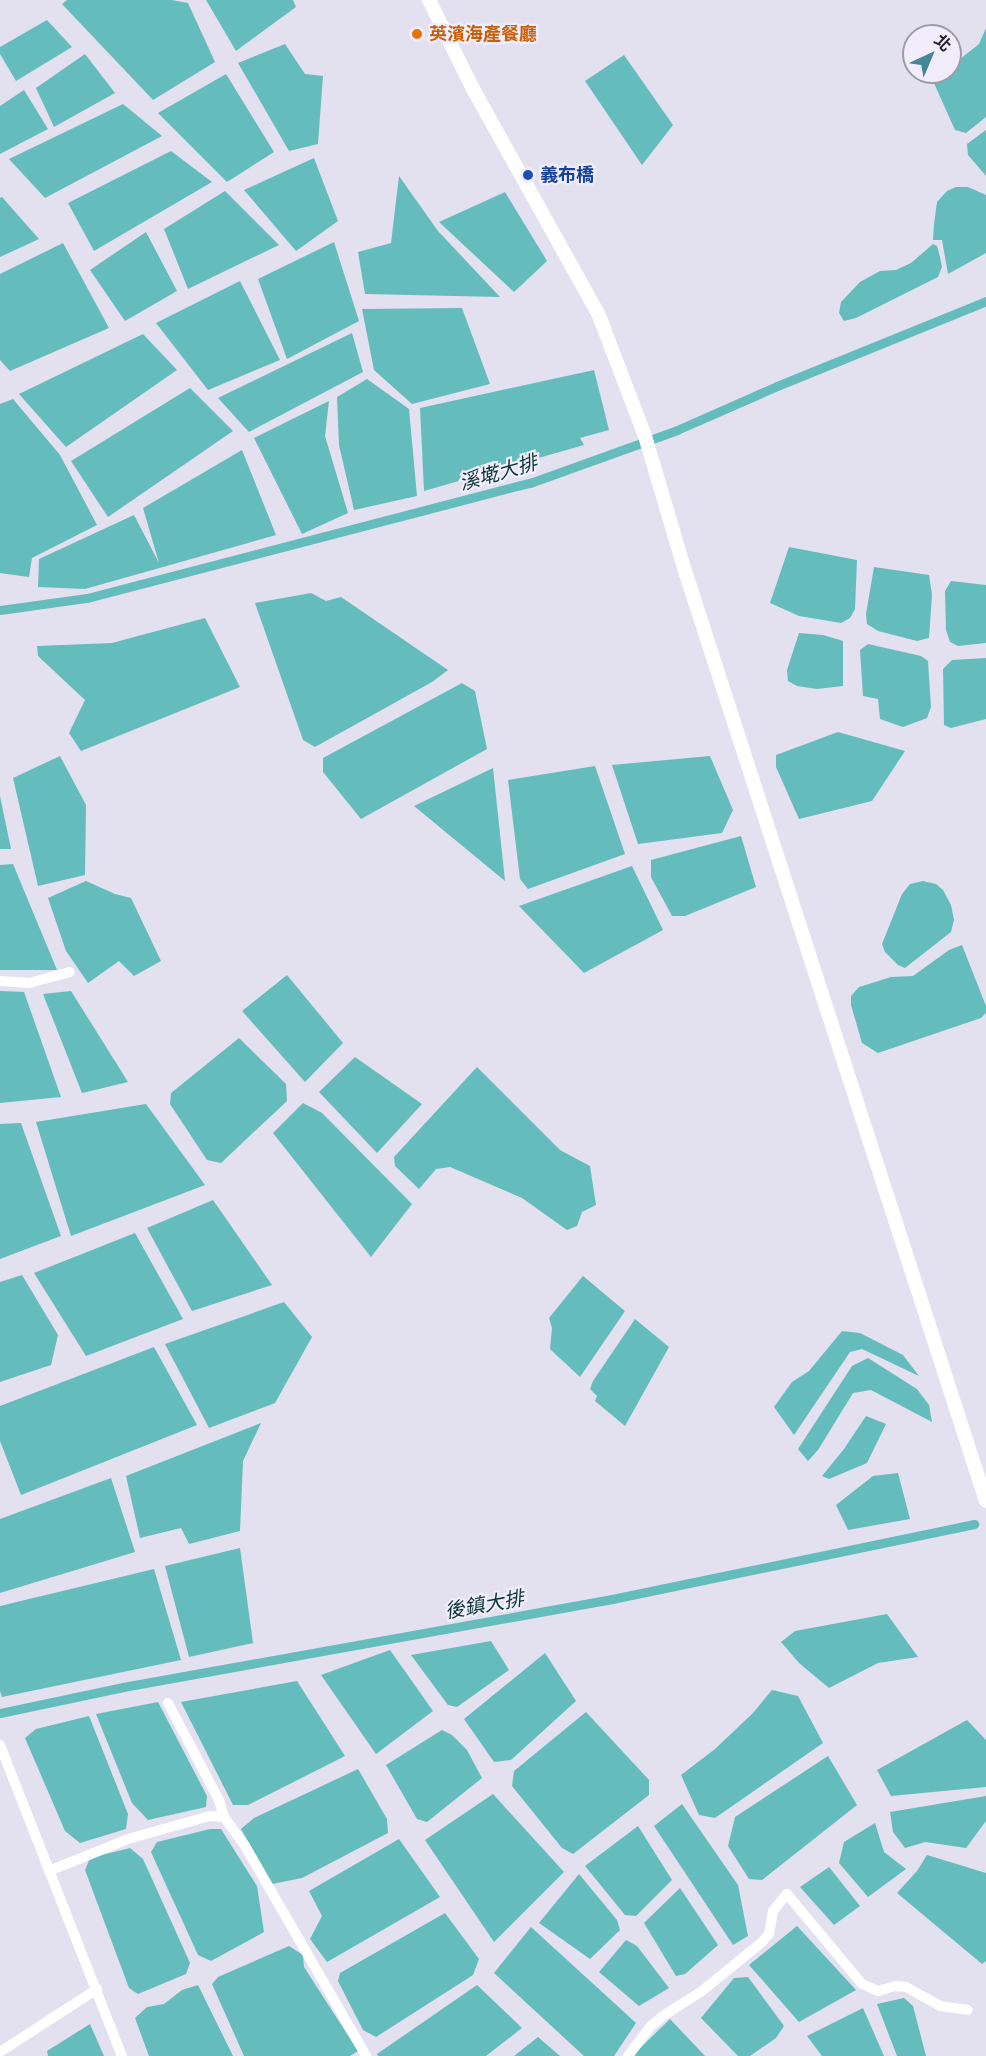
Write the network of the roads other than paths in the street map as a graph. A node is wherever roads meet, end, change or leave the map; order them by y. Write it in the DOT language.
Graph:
graph roads {
  1 [pos="429,0"];
  2 [pos="70,972"];
  3 [pos="0,981"];
  4 [pos="982,1479"];
  5 [pos="986,1501"];
  6 [pos="168,1703"];
  7 [pos="0,1745"];
  8 [pos="224,1817"];
  9 [pos="49,1871"];
  10 [pos="97,1989"];
  11 [pos="968,2010"];
  12 [pos="0,2052"];
  13 [pos="122,2056"];
  14 [pos="366,2056"];
  15 [pos="628,2056"];
  1 -- 4 [label="main road"];
  2 -- 3 [label="street"];
  4 -- 5 [label="main road"];
  6 -- 8 [label="street"];
  7 -- 9 [label="street"];
  8 -- 9 [label="street"];
  8 -- 14 [label="street"];
  9 -- 10 [label="street"];
  10 -- 12 [label="street"];
  10 -- 13 [label="street"];
  11 -- 15 [label="street"];
}
